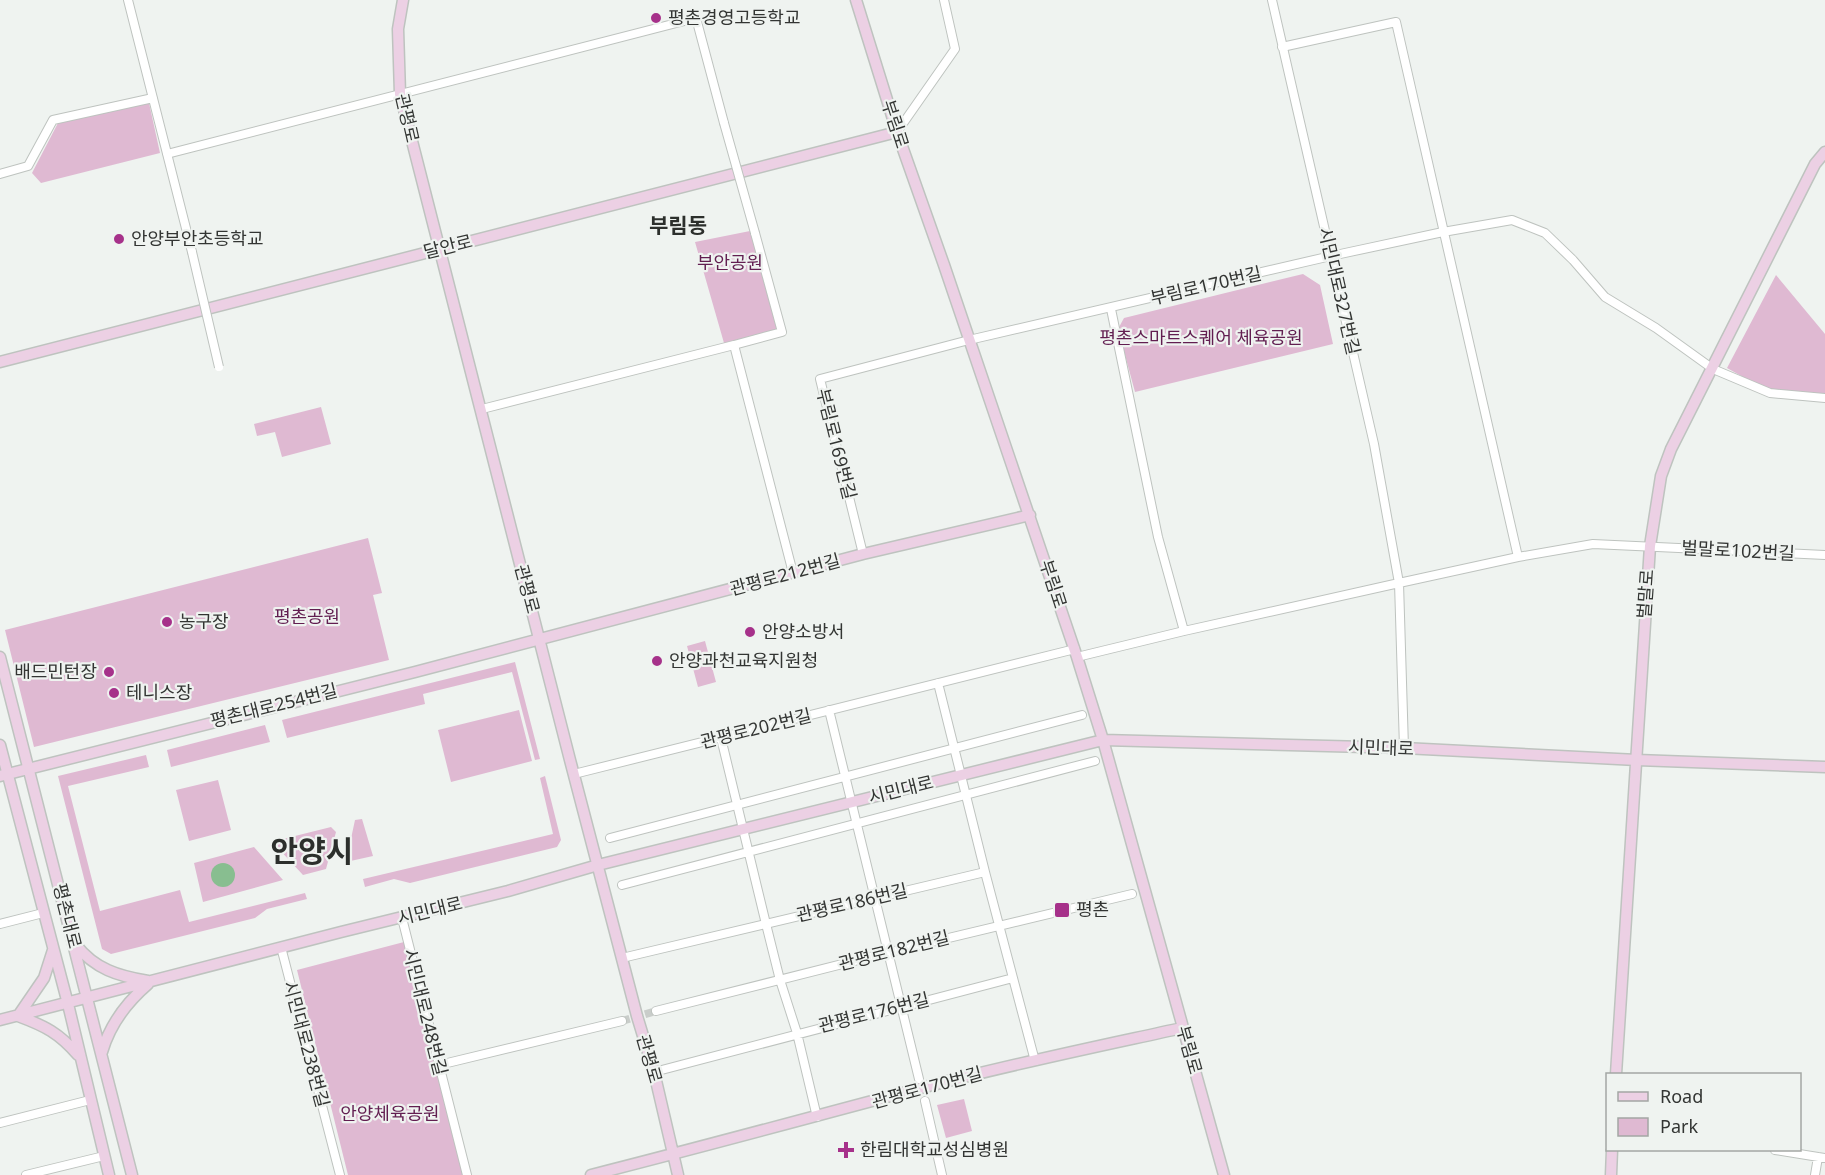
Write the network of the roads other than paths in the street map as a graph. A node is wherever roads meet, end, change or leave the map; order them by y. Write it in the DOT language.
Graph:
graph roads {
  1 [pos="128,0"];
  2 [pos="403,0"];
  3 [pos="856,0"];
  4 [pos="944,0"];
  5 [pos="1272,0"];
  6 [pos="1282,47"];
  7 [pos="400,94"];
  8 [pos="153,98"];
  9 [pos="897,132"];
  10 [pos="1825,152"];
  11 [pos="167,154"];
  12 [pos="0,174"];
  13 [pos="1443,231"];
  14 [pos="439,250"];
  15 [pos="1331,256"];
  16 [pos="1111,309"];
  17 [pos="969,340"];
  18 [pos="734,345"];
  19 [pos="0,362"];
  20 [pos="219,367"];
  21 [pos="1713,369"];
  22 [pos="1825,398"];
  23 [pos="482,409"];
  24 [pos="1030,515"];
  25 [pos="1650,546"];
  26 [pos="863,554"];
  27 [pos="1825,555"];
  28 [pos="1518,557"];
  29 [pos="793,573"];
  30 [pos="1399,583"];
  31 [pos="1184,631"];
  32 [pos="540,639"];
  33 [pos="1076,653"];
  34 [pos="0,657"];
  35 [pos="938,683"];
  36 [pos="829,711"];
  37 [pos="1082,715"];
  38 [pos="721,738"];
  39 [pos="1103,740"];
  40 [pos="0,745"];
  41 [pos="955,748"];
  42 [pos="1404,748"];
  43 [pos="1637,760"];
  44 [pos="1095,761"];
  45 [pos="1825,767"];
  46 [pos="29,769"];
  47 [pos="574,774"];
  48 [pos="962,774"];
  49 [pos="4,775"];
  50 [pos="845,777"];
  51 [pos="966,795"];
  52 [pos="851,802"];
  53 [pos="737,804"];
  54 [pos="856,824"];
  55 [pos="744,830"];
  56 [pos="610,837"];
  57 [pos="748,852"];
  58 [pos="598,865"];
  59 [pos="985,872"];
  60 [pos="622,885"];
  61 [pos="1132,894"];
  62 [pos="876,897"];
  63 [pos="44,913"];
  64 [pos="402,918"];
  65 [pos="0,924"];
  66 [pos="766,924"];
  67 [pos="998,925"];
  68 [pos="74,943"];
  69 [pos="281,947"];
  70 [pos="53,948"];
  71 [pos="890,952"];
  72 [pos="622,958"];
  73 [pos="1012,978"];
  74 [pos="780,980"];
  75 [pos="151,981"];
  76 [pos="88,998"];
  77 [pos="68,1004"];
  78 [pos="902,1006"];
  79 [pos="656,1011"];
  80 [pos="18,1016"];
  81 [pos="0,1020"];
  82 [pos="622,1021"];
  83 [pos="1182,1028"];
  84 [pos="797,1033"];
  85 [pos="101,1052"];
  86 [pos="81,1058"];
  87 [pos="1035,1060"];
  88 [pos="439,1065"];
  89 [pos="654,1072"];
  90 [pos="1616,1073"];
  91 [pos="920,1079"];
  92 [pos="90,1100"];
  93 [pos="925,1101"];
  94 [pos="817,1117"];
  95 [pos="0,1123"];
  96 [pos="1612,1151"];
  97 [pos="1786,1151"];
  98 [pos="673,1155"];
  99 [pos="104,1156"];
  100 [pos="1821,1157"];
  101 [pos="26,1175"];
  102 [pos="109,1175"];
  103 [pos="132,1175"];
  104 [pos="340,1175"];
  105 [pos="467,1175"];
  106 [pos="591,1175"];
  107 [pos="678,1175"];
  108 [pos="942,1175"];
  109 [pos="1224,1175"];
  110 [pos="1611,1175"];
  111 [pos="1815,1175"];
  1 -- 8 [label="street"];
  2 -- 7 [label="street, 관평로"];
  3 -- 9 [label="street, 부림로"];
  4 -- 9 [label="street"];
  5 -- 6 [label="street, 시민대로327번길"];
  6 -- 13 [label="street"];
  6 -- 15 [label="street, 시민대로327번길"];
  7 -- 11 [label="street"];
  7 -- 14 [label="street, 관평로"];
  7 -- 18 [label="street, bridge"];
  8 -- 11 [label="street"];
  8 -- 12 [label="street"];
  9 -- 14 [label="street, 달안로"];
  9 -- 17 [label="street, 부림로"];
  10 -- 21 [label="street, 벌말로"];
  11 -- 20 [label="street, bridge"];
  13 -- 15 [label="street, 부림로170번길"];
  13 -- 21 [label="street, 부림로170번길"];
  13 -- 28 [label="street"];
  14 -- 19 [label="street, 달안로"];
  14 -- 23 [label="street, 관평로"];
  15 -- 16 [label="street, 부림로170번길"];
  15 -- 30 [label="street, 시민대로327번길"];
  16 -- 17 [label="street, 부림로170번길"];
  16 -- 31 [label="street"];
  17 -- 24 [label="street, 부림로"];
  17 -- 26 [label="street, 부림로169번길"];
  18 -- 23 [label="street"];
  18 -- 29 [label="street"];
  21 -- 22 [label="street, 부림로170번길"];
  21 -- 25 [label="street, 벌말로"];
  23 -- 32 [label="street, 관평로"];
  24 -- 26 [label="street, 관평로212번길"];
  24 -- 33 [label="street, 부림로"];
  25 -- 27 [label="street, 벌말로102번길"];
  25 -- 28 [label="street, 벌말로102번길"];
  25 -- 43 [label="street, 벌말로"];
  26 -- 29 [label="street, 관평로212번길"];
  28 -- 30 [label="street"];
  29 -- 32 [label="street, 관평로212번길"];
  30 -- 31 [label="street"];
  30 -- 42 [label="street, 시민대로327번길"];
  31 -- 33 [label="street, 관평로202번길"];
  32 -- 46 [label="street, 평촌대로254번길"];
  32 -- 47 [label="street, 관평로"];
  33 -- 35 [label="street, 관평로202번길"];
  33 -- 39 [label="street, 부림로"];
  34 -- 46 [label="street, 평촌대로"];
  35 -- 36 [label="street, 관평로202번길"];
  35 -- 41 [label="street"];
  36 -- 38 [label="street, 관평로202번길"];
  36 -- 50 [label="street"];
  37 -- 41 [label="street"];
  38 -- 47 [label="street, 관평로202번길"];
  38 -- 53 [label="street"];
  39 -- 42 [label="street, 시민대로"];
  39 -- 48 [label="street, 시민대로"];
  39 -- 83 [label="street, 부림로"];
  40 -- 49 [label="street, 평촌대로"];
  41 -- 48 [label="street"];
  41 -- 50 [label="street"];
  42 -- 43 [label="street, 시민대로"];
  43 -- 45 [label="street, 시민대로"];
  43 -- 90 [label="street, 벌말로"];
  44 -- 51 [label="street"];
  46 -- 49 [label="street, 평촌대로254번길"];
  46 -- 68 [label="street, 평촌대로"];
  47 -- 58 [label="street, 관평로"];
  48 -- 51 [label="street"];
  48 -- 52 [label="street, 시민대로"];
  49 -- 63 [label="street, 평촌대로"];
  50 -- 52 [label="street"];
  50 -- 53 [label="street"];
  51 -- 54 [label="street"];
  51 -- 59 [label="street"];
  52 -- 54 [label="street"];
  52 -- 55 [label="street, 시민대로"];
  53 -- 55 [label="street"];
  53 -- 56 [label="street"];
  54 -- 57 [label="street"];
  54 -- 62 [label="street"];
  55 -- 57 [label="street"];
  55 -- 58 [label="street, 시민대로"];
  57 -- 60 [label="street"];
  57 -- 66 [label="street"];
  58 -- 64 [label="street, 시민대로"];
  58 -- 72 [label="street, 관평로"];
  59 -- 62 [label="street, 관평로186번길"];
  59 -- 67 [label="street"];
  61 -- 67 [label="street, 관평로182번길"];
  62 -- 66 [label="street, 관평로186번길"];
  62 -- 71 [label="street"];
  63 -- 65 [label="street"];
  63 -- 70 [label="street, 평촌대로"];
  64 -- 69 [label="street, 시민대로"];
  64 -- 88 [label="street, 시민대로248번길"];
  66 -- 72 [label="street, 관평로186번길"];
  66 -- 74 [label="street"];
  67 -- 71 [label="street, 관평로182번길"];
  67 -- 73 [label="street"];
  68 -- 75 [label="street"];
  68 -- 76 [label="street, 평촌대로"];
  69 -- 75 [label="street, 시민대로"];
  69 -- 104 [label="street, 시민대로238번길"];
  70 -- 77 [label="street, 평촌대로"];
  70 -- 80 [label="street"];
  71 -- 74 [label="street, 관평로182번길"];
  71 -- 78 [label="street"];
  72 -- 89 [label="street, 관평로"];
  73 -- 78 [label="street, 관평로176번길"];
  73 -- 87 [label="street"];
  74 -- 79 [label="street, 관평로182번길"];
  74 -- 84 [label="street"];
  75 -- 76 [label="street, 시민대로"];
  75 -- 85 [label="street"];
  76 -- 77 [label="street, 시민대로"];
  76 -- 85 [label="street, 평촌대로"];
  77 -- 80 [label="street, 시민대로"];
  77 -- 86 [label="street, 평촌대로"];
  78 -- 84 [label="street, 관평로176번길"];
  78 -- 91 [label="street"];
  80 -- 81 [label="street, 시민대로"];
  80 -- 86 [label="street"];
  82 -- 88 [label="street"];
  83 -- 87 [label="street, 관평로170번길"];
  83 -- 109 [label="street, 부림로"];
  84 -- 89 [label="street, 관평로176번길"];
  84 -- 94 [label="street"];
  85 -- 103 [label="street, 평촌대로"];
  86 -- 92 [label="street, 평촌대로"];
  87 -- 94 [label="street, 관평로170번길"];
  88 -- 105 [label="street, 시민대로248번길"];
  89 -- 98 [label="street, 관평로"];
  92 -- 95 [label="street"];
  92 -- 99 [label="street, 평촌대로"];
  93 -- 108 [label="street"];
  94 -- 98 [label="street, 관평로170번길"];
  96 -- 110 [label="street"];
  97 -- 100 [label="street"];
  98 -- 106 [label="street, 관평로170번길"];
  98 -- 107 [label="street, 관평로"];
  99 -- 101 [label="street"];
  99 -- 102 [label="street, 평촌대로"];
  100 -- 111 [label="street"];
}
